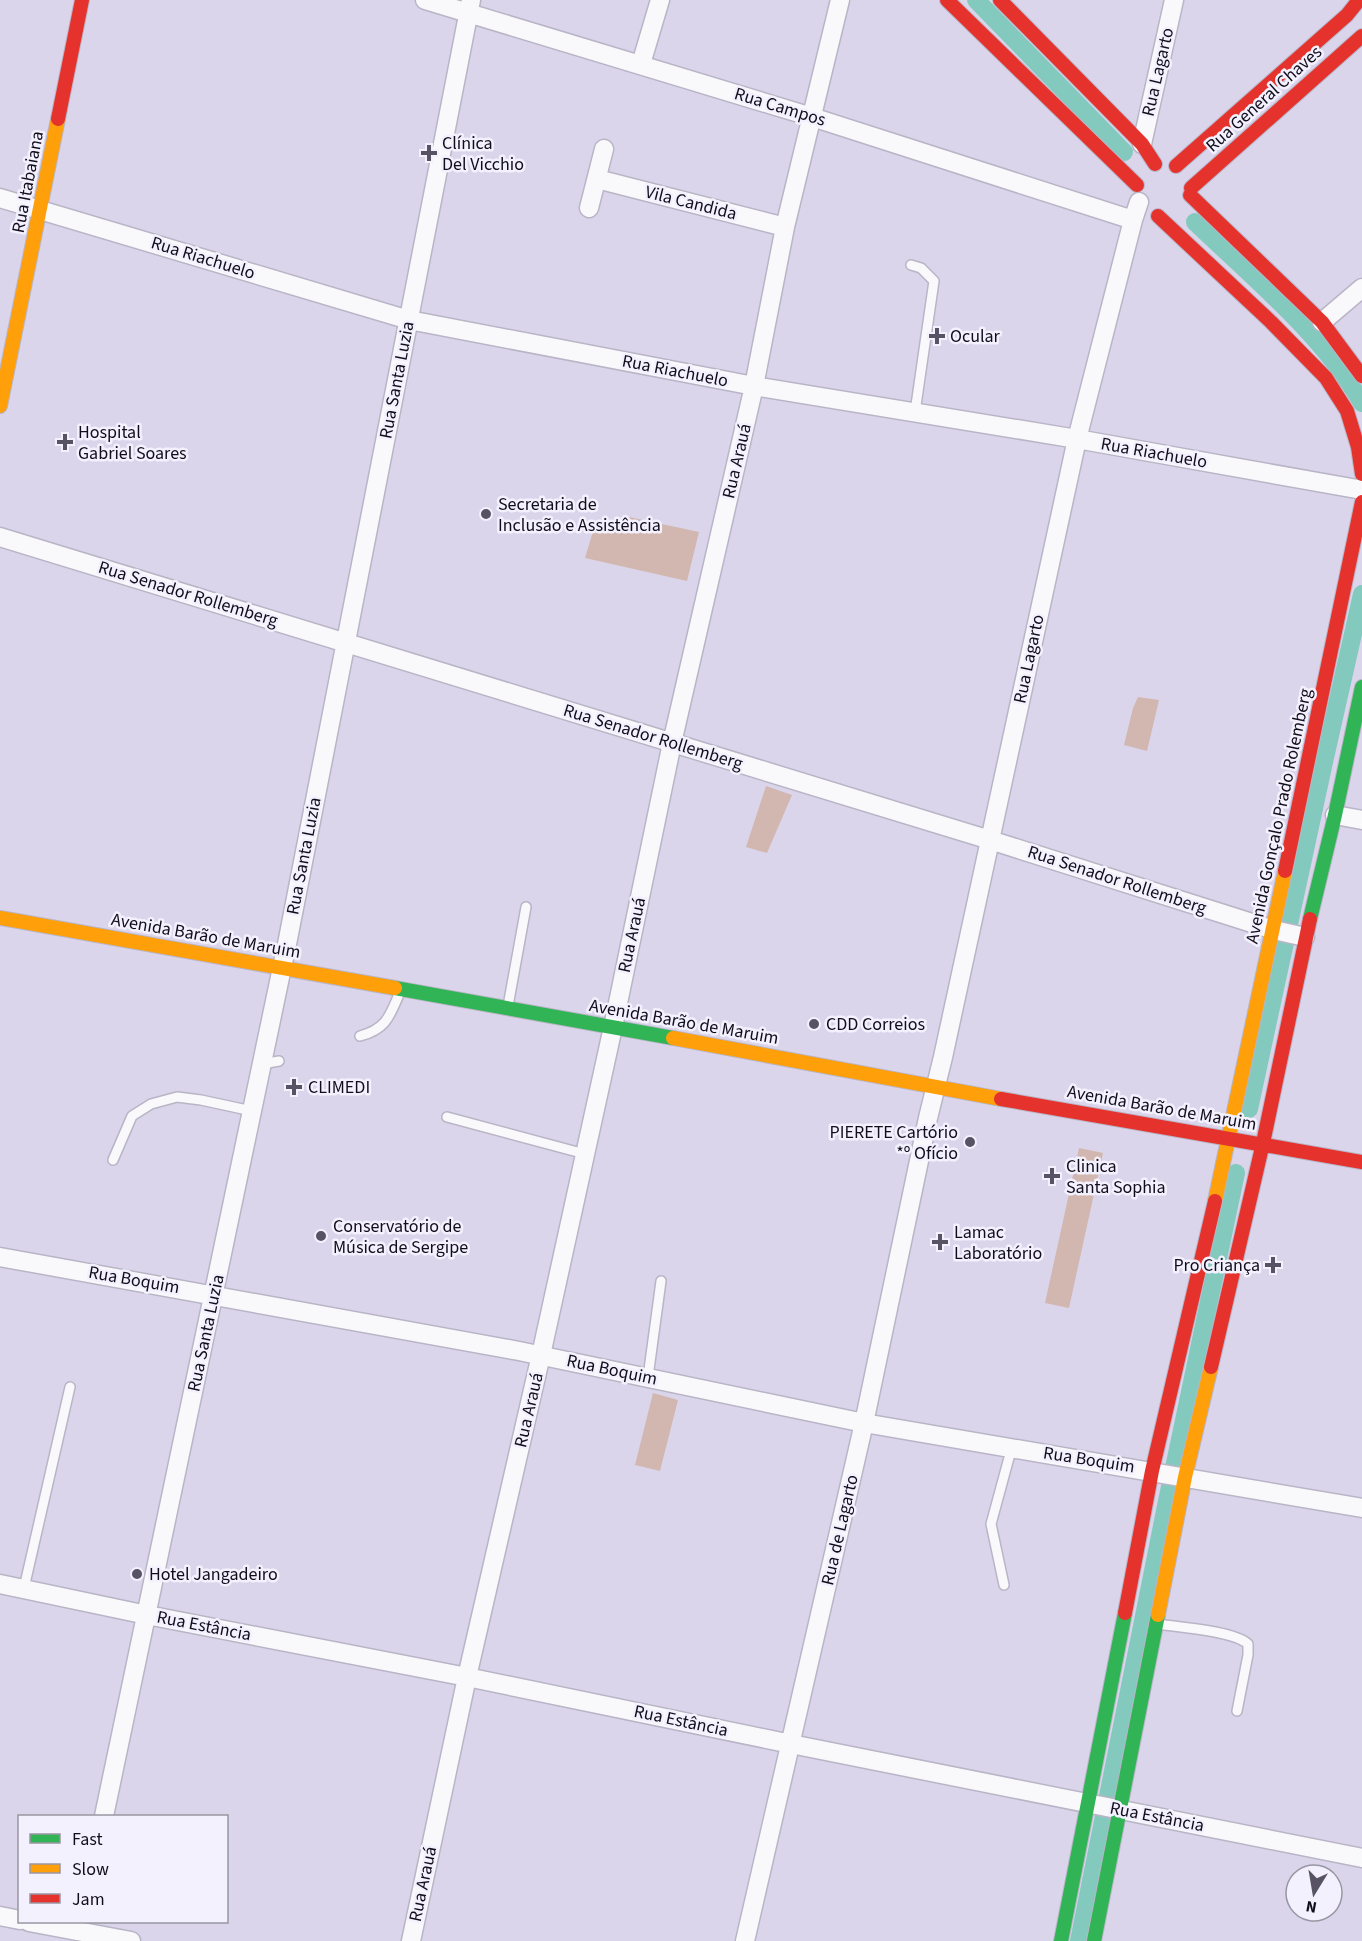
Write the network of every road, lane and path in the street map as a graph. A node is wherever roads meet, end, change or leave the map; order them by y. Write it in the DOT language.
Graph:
graph roads {
  1 [pos="82,0"];
  2 [pos="425,0"];
  3 [pos="660,0"];
  4 [pos="840,0"];
  5 [pos="947,0"];
  6 [pos="1000,0"];
  7 [pos="1174,0"];
  8 [pos="1359,0"];
  9 [pos="470,7"];
  10 [pos="1347,15"];
  11 [pos="1362,35"];
  12 [pos="641,64"];
  13 [pos="812,117"];
  14 [pos="1142,144"];
  15 [pos="604,149"];
  16 [pos="1155,164"];
  17 [pos="1176,166"];
  18 [pos="597,179"];
  19 [pos="1138,193"];
  20 [pos="0,198"];
  21 [pos="1187,200"];
  22 [pos="589,208"];
  23 [pos="41,210"];
  24 [pos="1158,216"];
  25 [pos="1133,220"];
  26 [pos="785,227"];
  27 [pos="911,265"];
  28 [pos="1362,288"];
  29 [pos="410,320"];
  30 [pos="1322,322"];
  31 [pos="1362,376"];
  32 [pos="754,386"];
  33 [pos="0,406"];
  34 [pos="915,412"];
  35 [pos="1077,439"];
  36 [pos="1362,474"];
  37 [pos="1362,490"];
  38 [pos="1362,502"];
  39 [pos="0,537"];
  40 [pos="345,642"];
  41 [pos="1362,687"];
  42 [pos="672,743"];
  43 [pos="1335,815"];
  44 [pos="1362,820"];
  45 [pos="990,840"];
  46 [pos="526,907"];
  47 [pos="0,918"];
  48 [pos="1289,934"];
  49 [pos="281,969"];
  50 [pos="401,990"];
  51 [pos="507,1009"];
  52 [pos="613,1027"];
  53 [pos="360,1036"];
  54 [pos="936,1087"];
  55 [pos="252,1111"];
  56 [pos="447,1117"];
  57 [pos="928,1118"];
  58 [pos="1228,1144"];
  59 [pos="1262,1149"];
  60 [pos="585,1154"];
  61 [pos="113,1160"];
  62 [pos="1362,1162"];
  63 [pos="0,1257"];
  64 [pos="661,1281"];
  65 [pos="214,1294"];
  66 [pos="541,1355"];
  67 [pos="648,1377"];
  68 [pos="70,1387"];
  69 [pos="864,1423"];
  70 [pos="1009,1447"];
  71 [pos="1169,1474"];
  72 [pos="1362,1508"];
  73 [pos="0,1584"];
  74 [pos="1004,1585"];
  75 [pos="24,1588"];
  76 [pos="147,1615"];
  77 [pos="1156,1624"];
  78 [pos="467,1677"];
  79 [pos="1237,1711"];
  80 [pos="790,1744"];
  81 [pos="1104,1806"];
  82 [pos="104,1815"];
  83 [pos="1362,1858"];
  84 [pos="0,1916"];
  85 [pos="18,1920"];
  86 [pos="34,1923"];
  87 [pos="80,1931"];
  88 [pos="131,1941"];
  89 [pos="411,1941"];
  90 [pos="745,1941"];
  91 [pos="1061,1941"];
  92 [pos="1094,1941"];
  1 -- 23 [label="street, Rua Itabaiana"];
  2 -- 9 [label="street, Rua Campos"];
  3 -- 12 [label="street"];
  4 -- 13 [label="street, Rua Arauá"];
  5 -- 19 [label="street"];
  6 -- 14 [label="street"];
  7 -- 14 [label="street, Rua Lagarto"];
  8 -- 10 [label="street, Rua General Chaves"];
  9 -- 12 [label="street, Rua Campos"];
  9 -- 29 [label="street, Rua Santa Luzia"];
  10 -- 11 [label="street"];
  10 -- 17 [label="street, Rua General Chaves"];
  11 -- 21 [label="street, Rua General Chaves"];
  12 -- 13 [label="street, Rua Campos"];
  13 -- 25 [label="street, Rua Campos"];
  13 -- 26 [label="street, Rua Arauá"];
  14 -- 16 [label="street"];
  15 -- 18 [label="street"];
  16 -- 17 [label="street"];
  16 -- 19 [label="street"];
  17 -- 21 [label="street"];
  18 -- 22 [label="street"];
  18 -- 26 [label="street, Vila Candida"];
  19 -- 24 [label="street"];
  19 -- 25 [label="street, Rua Lagarto"];
  20 -- 23 [label="street, Rua Riachuelo"];
  21 -- 24 [label="street"];
  21 -- 30 [label="street"];
  23 -- 29 [label="street, Rua Riachuelo"];
  23 -- 33 [label="street, Rua Itabaiana"];
  24 -- 36 [label="street"];
  25 -- 35 [label="street, Rua Lagarto"];
  26 -- 32 [label="street, Rua Arauá"];
  27 -- 34 [label="lane"];
  28 -- 30 [label="street"];
  29 -- 32 [label="street, Rua Riachuelo"];
  29 -- 40 [label="street, Rua Santa Luzia"];
  30 -- 31 [label="street"];
  32 -- 34 [label="street, Rua Riachuelo"];
  32 -- 42 [label="street, Rua Arauá"];
  34 -- 35 [label="street, Rua Riachuelo"];
  35 -- 37 [label="street, Rua Riachuelo"];
  35 -- 45 [label="street, Rua Lagarto"];
  38 -- 48 [label="street, Avenida Gonçalo Prado Rolemberg"];
  39 -- 40 [label="street, Rua Senador Rollemberg"];
  40 -- 42 [label="street, Rua Senador Rollemberg"];
  40 -- 49 [label="street, Rua Santa Luzia"];
  41 -- 43 [label="street, Avenida Gonçalo Prado Rolemberg"];
  42 -- 45 [label="street, Rua Senador Rollemberg"];
  42 -- 52 [label="street, Rua Arauá"];
  43 -- 44 [label="street"];
  43 -- 48 [label="street, Avenida Gonçalo Prado Rolemberg"];
  45 -- 48 [label="street, Rua Senador Rollemberg"];
  45 -- 54 [label="street, Rua Lagarto"];
  46 -- 51 [label="lane"];
  47 -- 49 [label="street, Avenida Barão de Maruim"];
  48 -- 58 [label="street, Avenida Gonçalo Prado Rolemberg"];
  48 -- 59 [label="street, Avenida Gonçalo Prado Rolemberg"];
  49 -- 50 [label="street, Avenida Barão de Maruim"];
  49 -- 55 [label="street, Rua Santa Luzia"];
  50 -- 51 [label="street, Avenida Barão de Maruim"];
  50 -- 53 [label="lane"];
  51 -- 52 [label="street, Avenida Barão de Maruim"];
  52 -- 54 [label="street, Avenida Barão de Maruim"];
  52 -- 60 [label="street, Rua Arauá"];
  54 -- 57 [label="street, Rua Lagarto"];
  54 -- 58 [label="street, Avenida Barão de Maruim"];
  55 -- 61 [label="lane"];
  55 -- 65 [label="street, Rua Santa Luzia"];
  56 -- 60 [label="lane"];
  57 -- 69 [label="street, Rua de Lagarto"];
  58 -- 59 [label="street, Avenida Barão de Maruim"];
  58 -- 71 [label="street, Avenida Gonçalo Prado Rolemberg"];
  59 -- 62 [label="street, Avenida Barão de Maruim"];
  59 -- 71 [label="street, Avenida Gonçalo Prado Rolemberg"];
  60 -- 66 [label="street, Rua Arauá"];
  63 -- 65 [label="street, Rua Boquim"];
  64 -- 67 [label="lane"];
  65 -- 66 [label="street, Rua Boquim"];
  65 -- 76 [label="street, Rua Santa Luzia"];
  66 -- 67 [label="street, Rua Boquim"];
  66 -- 78 [label="street, Rua Arauá"];
  67 -- 69 [label="street, Rua Boquim"];
  68 -- 75 [label="lane"];
  69 -- 70 [label="street, Rua Boquim"];
  69 -- 80 [label="street, Rua de Lagarto"];
  70 -- 71 [label="street, Rua Boquim"];
  70 -- 74 [label="lane"];
  71 -- 72 [label="street, Rua Boquim"];
  71 -- 77 [label="street"];
  71 -- 81 [label="street"];
  73 -- 75 [label="street, Rua Estância"];
  75 -- 76 [label="street, Rua Estância"];
  76 -- 78 [label="street, Rua Estância"];
  76 -- 82 [label="street, Rua Santa Luzia"];
  77 -- 79 [label="lane"];
  77 -- 81 [label="street"];
  78 -- 80 [label="street, Rua Estância"];
  78 -- 89 [label="street, Rua Arauá"];
  80 -- 81 [label="street, Rua Estância"];
  80 -- 90 [label="street, Rua de Lagarto"];
  81 -- 83 [label="street, Rua Estância"];
  81 -- 91 [label="street"];
  81 -- 92 [label="street"];
  84 -- 85 [label="street"];
  86 -- 87 [label="street"];
  87 -- 88 [label="street"];
}
